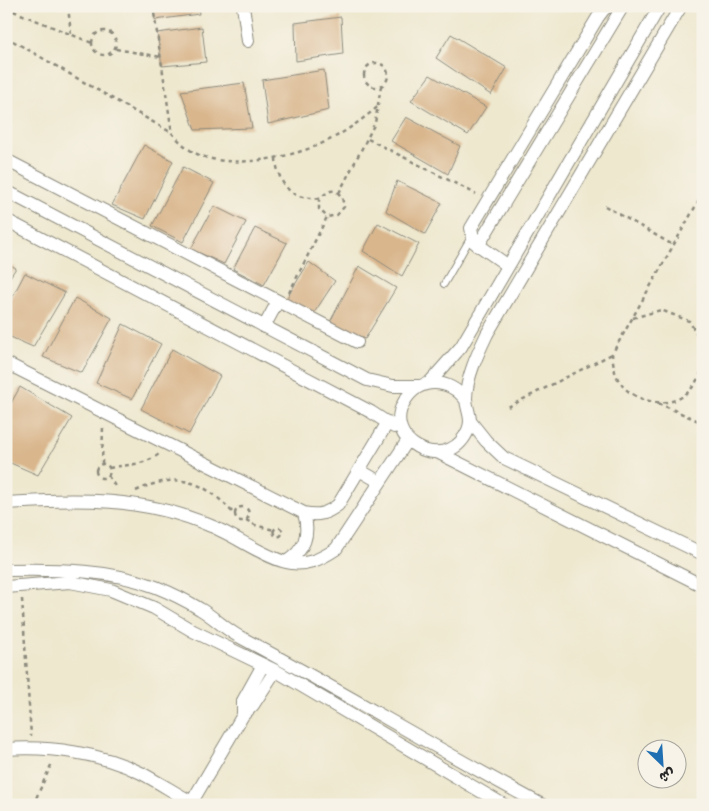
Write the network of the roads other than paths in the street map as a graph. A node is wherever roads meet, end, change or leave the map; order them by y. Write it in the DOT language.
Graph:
graph roads {
  1 [pos="243,6"];
  2 [pos="610,6"];
  3 [pos="624,6"];
  4 [pos="660,6"];
  5 [pos="681,6"];
  6 [pos="248,41"];
  7 [pos="6,160"];
  8 [pos="6,191"];
  9 [pos="6,220"];
  10 [pos="474,241"];
  11 [pos="507,265"];
  12 [pos="444,284"];
  13 [pos="280,302"];
  14 [pos="264,326"];
  15 [pos="357,342"];
  16 [pos="6,363"];
  17 [pos="425,384"];
  18 [pos="466,400"];
  19 [pos="470,421"];
  20 [pos="388,422"];
  21 [pos="406,438"];
  22 [pos="439,453"];
  23 [pos="359,470"];
  24 [pos="380,482"];
  25 [pos="6,503"];
  26 [pos="304,513"];
  27 [pos="703,554"];
  28 [pos="286,562"];
  29 [pos="6,570"];
  30 [pos="703,586"];
  31 [pos="6,587"];
  32 [pos="262,649"];
  33 [pos="264,666"];
  34 [pos="6,749"];
  35 [pos="193,804"];
  36 [pos="504,805"];
  37 [pos="542,805"];
  1 -- 6 [label="street"];
  2 -- 10 [label="street"];
  3 -- 10 [label="street"];
  4 -- 11 [label="street"];
  5 -- 18 [label="street"];
  7 -- 13 [label="street"];
  8 -- 14 [label="street"];
  9 -- 20 [label="street"];
  10 -- 11 [label="street"];
  10 -- 12 [label="lane"];
  11 -- 17 [label="street"];
  13 -- 14 [label="street"];
  13 -- 15 [label="street"];
  14 -- 17 [label="street"];
  16 -- 26 [label="street"];
  17 -- 18 [label="street"];
  17 -- 21 [label="street"];
  18 -- 19 [label="street"];
  19 -- 22 [label="street"];
  19 -- 27 [label="street"];
  20 -- 21 [label="street"];
  20 -- 23 [label="street"];
  21 -- 22 [label="street"];
  21 -- 24 [label="street"];
  22 -- 30 [label="street"];
  23 -- 24 [label="street"];
  23 -- 26 [label="street"];
  24 -- 28 [label="street"];
  25 -- 28 [label="street"];
  26 -- 28 [label="street"];
  29 -- 32 [label="street"];
  31 -- 33 [label="street"];
  32 -- 33 [label="street"];
  32 -- 37 [label="street"];
  33 -- 35 [label="street"];
  33 -- 36 [label="street"];
  34 -- 35 [label="street"];
}
